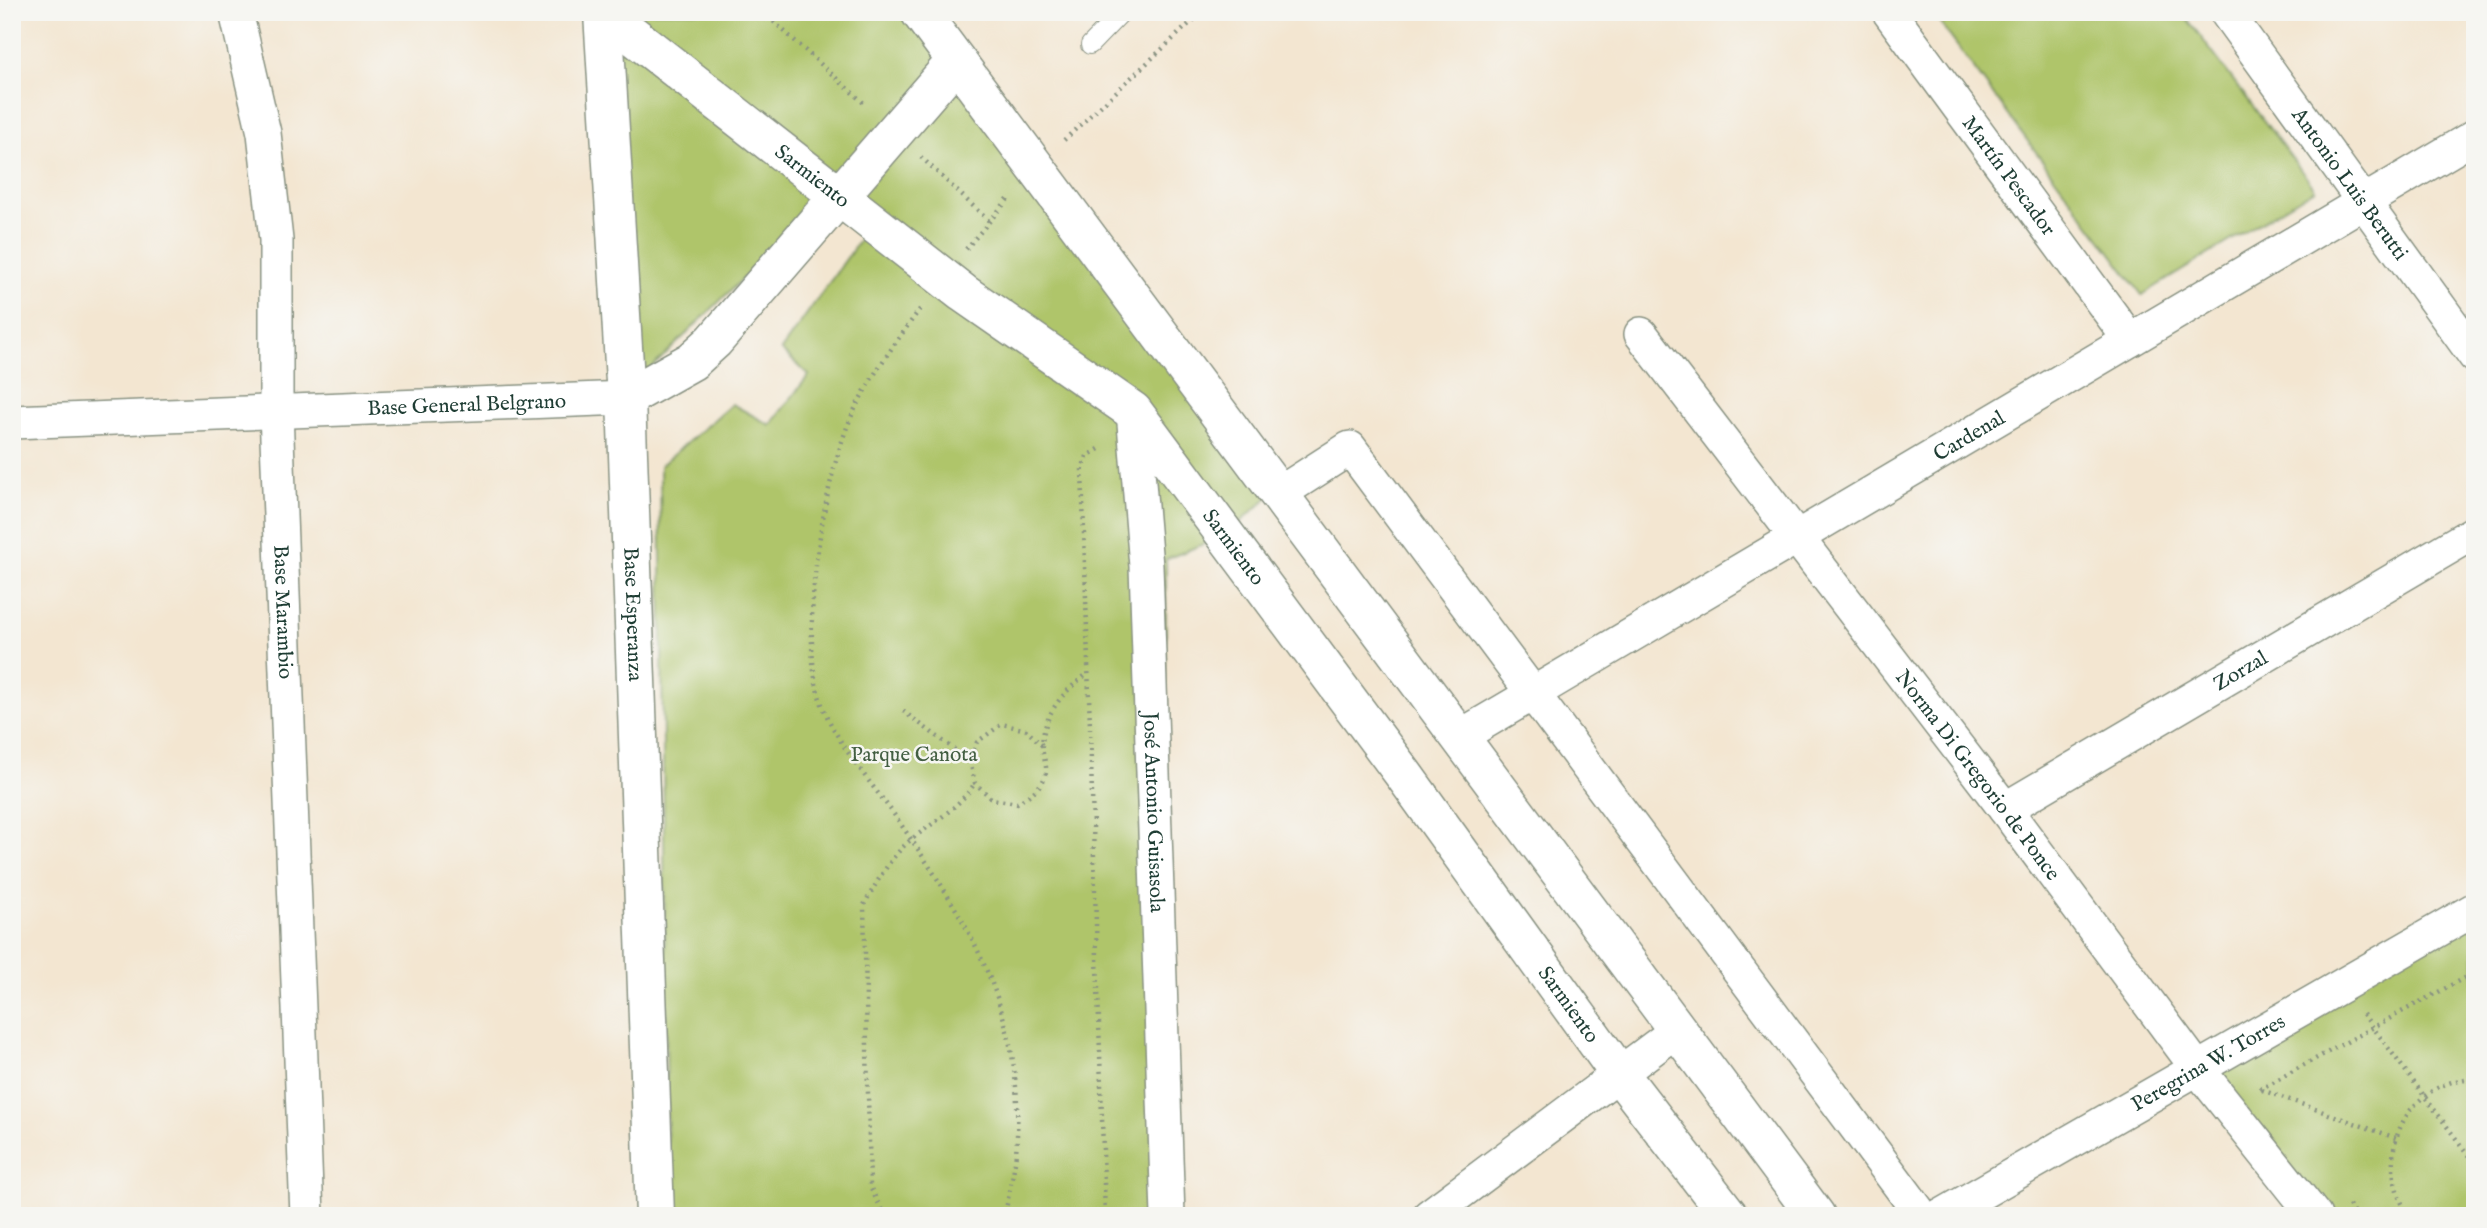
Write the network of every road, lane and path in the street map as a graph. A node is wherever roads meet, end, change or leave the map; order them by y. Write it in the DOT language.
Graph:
graph roads {
  1 [pos="236,12"];
  2 [pos="920,12"];
  3 [pos="1122,12"];
  4 [pos="1202,12"];
  5 [pos="1889,12"];
  6 [pos="2226,12"];
  7 [pos="603,13"];
  8 [pos="1090,45"];
  9 [pos="956,61"];
  10 [pos="2475,136"];
  11 [pos="1036,166"];
  12 [pos="836,197"];
  13 [pos="2363,202"];
  14 [pos="943,278"];
  15 [pos="1641,334"];
  16 [pos="2130,340"];
  17 [pos="2475,356"];
  18 [pos="626,398"];
  19 [pos="1133,411"];
  20 [pos="276,412"];
  21 [pos="12,422"];
  22 [pos="1099,449"];
  23 [pos="1280,493"];
  24 [pos="2475,532"];
  25 [pos="1797,537"];
  26 [pos="1088,674"];
  27 [pos="1531,692"];
  28 [pos="903,711"];
  29 [pos="1461,736"];
  30 [pos="1042,745"];
  31 [pos="970,761"];
  32 [pos="975,783"];
  33 [pos="2005,809"];
  34 [pos="911,839"];
  35 [pos="2475,909"];
  36 [pos="2475,972"];
  37 [pos="2343,985"];
  38 [pos="2372,1027"];
  39 [pos="1679,1029"];
  40 [pos="2475,1060"];
  41 [pos="2197,1068"];
  42 [pos="1618,1072"];
  43 [pos="2474,1078"];
  44 [pos="2259,1089"];
  45 [pos="2425,1098"];
  46 [pos="2267,1100"];
  47 [pos="2396,1138"];
  48 [pos="2475,1164"];
  49 [pos="2341,1195"];
  50 [pos="2408,1215"];
  51 [pos="307,1216"];
  52 [pos="656,1216"];
  53 [pos="885,1216"];
  54 [pos="1004,1216"];
  55 [pos="1105,1216"];
  56 [pos="1168,1216"];
  57 [pos="1429,1216"];
  58 [pos="1729,1216"];
  59 [pos="1816,1216"];
  60 [pos="1922,1216"];
  61 [pos="1941,1216"];
  62 [pos="2315,1216"];
  63 [pos="2357,1216"];
  1 -- 20 [label="street, Base Marambio"];
  2 -- 9 [label="main road"];
  3 -- 8 [label="lane"];
  4 -- 11 [label="path"];
  5 -- 16 [label="street, Martín Pescador"];
  6 -- 13 [label="street, Antonio Luis Berutti"];
  7 -- 12 [label="main road, Sarmiento"];
  7 -- 18 [label="main road, Base Esperanza"];
  9 -- 11 [label="main road"];
  9 -- 12 [label="main road, Base General Belgrano"];
  10 -- 13 [label="street, Cardenal"];
  11 -- 14 [label="path"];
  11 -- 23 [label="main road"];
  12 -- 14 [label="main road, Sarmiento"];
  12 -- 18 [label="main road, Base General Belgrano"];
  13 -- 16 [label="street, Cardenal"];
  13 -- 17 [label="street, Antonio Luis Berutti"];
  14 -- 19 [label="main road, Sarmiento"];
  14 -- 34 [label="path"];
  15 -- 25 [label="street, Norma Di Gregorio de Ponce"];
  16 -- 25 [label="street, Cardenal"];
  18 -- 20 [label="street, Base General Belgrano"];
  18 -- 52 [label="main road, Base Esperanza"];
  19 -- 42 [label="main road, Sarmiento"];
  19 -- 56 [label="street, José Antonio Guisasola"];
  20 -- 21 [label="street, Base General Belgrano"];
  20 -- 51 [label="street, Base Marambio"];
  22 -- 26 [label="path"];
  23 -- 27 [label="street"];
  23 -- 29 [label="main road"];
  24 -- 33 [label="street, Zorzal"];
  25 -- 27 [label="street, Cardenal"];
  25 -- 33 [label="street, Norma Di Gregorio de Ponce"];
  26 -- 30 [label="path"];
  26 -- 55 [label="path"];
  27 -- 29 [label="street, Cardenal"];
  27 -- 60 [label="street"];
  28 -- 31 [label="path"];
  29 -- 39 [label="main road"];
  30 -- 31 [label="path"];
  30 -- 32 [label="path"];
  31 -- 32 [label="path"];
  32 -- 34 [label="path"];
  33 -- 41 [label="street, Norma Di Gregorio de Ponce"];
  34 -- 53 [label="path"];
  34 -- 54 [label="path"];
  35 -- 37 [label="street, Peregrina W. Torres"];
  36 -- 38 [label="path"];
  37 -- 38 [label="path"];
  37 -- 41 [label="street, Peregrina W. Torres"];
  38 -- 44 [label="path"];
  38 -- 45 [label="path"];
  39 -- 42 [label="street"];
  39 -- 59 [label="main road"];
  40 -- 43 [label="path"];
  41 -- 61 [label="street, Peregrina W. Torres"];
  41 -- 62 [label="street, Norma Di Gregorio de Ponce"];
  42 -- 57 [label="street"];
  42 -- 58 [label="main road, Sarmiento"];
  43 -- 45 [label="path"];
  44 -- 46 [label="path"];
  44 -- 47 [label="path"];
  45 -- 47 [label="path"];
  45 -- 48 [label="path"];
  47 -- 50 [label="path"];
  49 -- 63 [label="path"];
}
